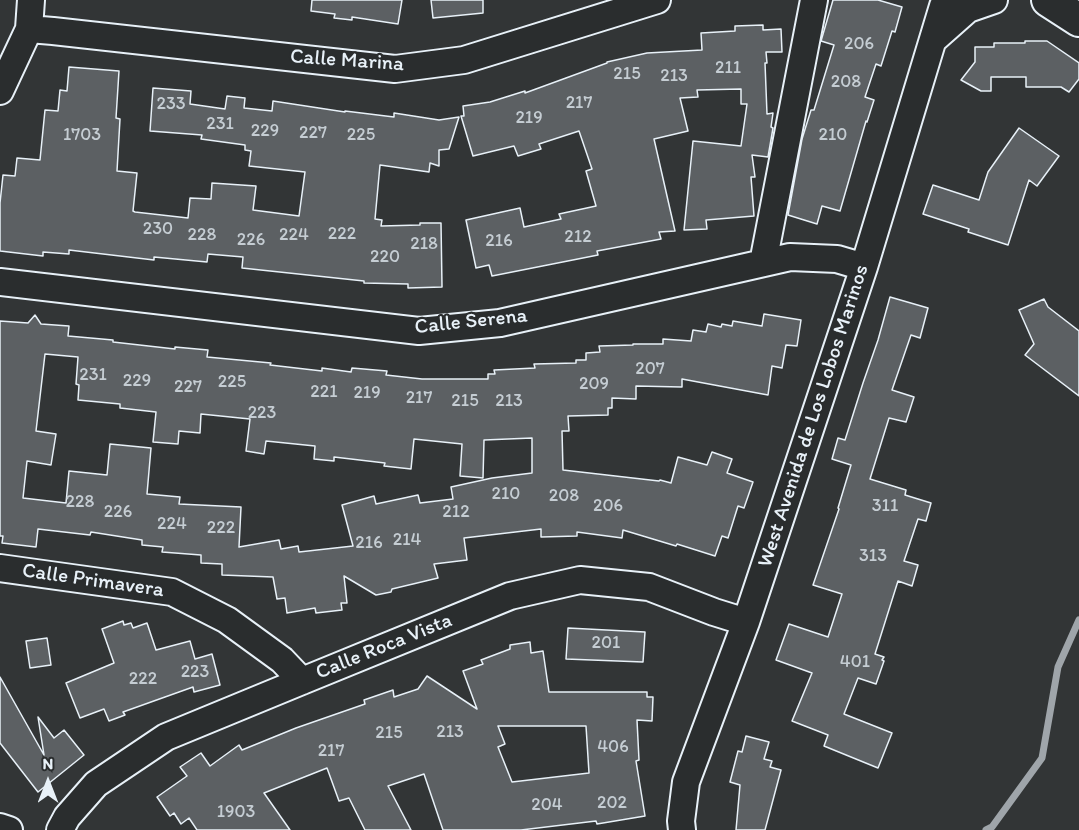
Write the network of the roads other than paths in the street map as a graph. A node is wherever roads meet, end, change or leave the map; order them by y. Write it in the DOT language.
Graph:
graph roads {
  1 [pos="31,0"];
  2 [pos="657,0"];
  3 [pos="814,0"];
  4 [pos="932,0"];
  5 [pos="946,0"];
  6 [pos="994,0"];
  7 [pos="1048,0"];
  8 [pos="1079,20"];
  9 [pos="30,29"];
  10 [pos="933,40"];
  11 [pos="0,91"];
  12 [pos="763,263"];
  13 [pos="864,267"];
  14 [pos="0,282"];
  15 [pos="0,568"];
  16 [pos="746,622"];
  17 [pos="302,681"];
  18 [pos="0,826"];
  19 [pos="9,830"];
  20 [pos="60,830"];
  21 [pos="682,830"];
  1 -- 9 [label="street"];
  2 -- 9 [label="street, Calle Marina"];
  3 -- 12 [label="street"];
  4 -- 10 [label="street"];
  5 -- 10 [label="street, West Avenida de Los Lobos Marinos"];
  6 -- 10 [label="street"];
  7 -- 8 [label="main road"];
  9 -- 11 [label="street"];
  10 -- 13 [label="street, West Avenida de Los Lobos Marinos"];
  12 -- 13 [label="street, Calle Serena"];
  12 -- 14 [label="street, Calle Serena"];
  13 -- 16 [label="street, West Avenida de Los Lobos Marinos"];
  15 -- 17 [label="street, Calle Primavera"];
  16 -- 17 [label="street, Calle Roca Vista"];
  16 -- 21 [label="street, West Avenida de Los Lobos Marinos"];
  17 -- 20 [label="street, Calle Roca Vista"];
  18 -- 19 [label="street"];
}
